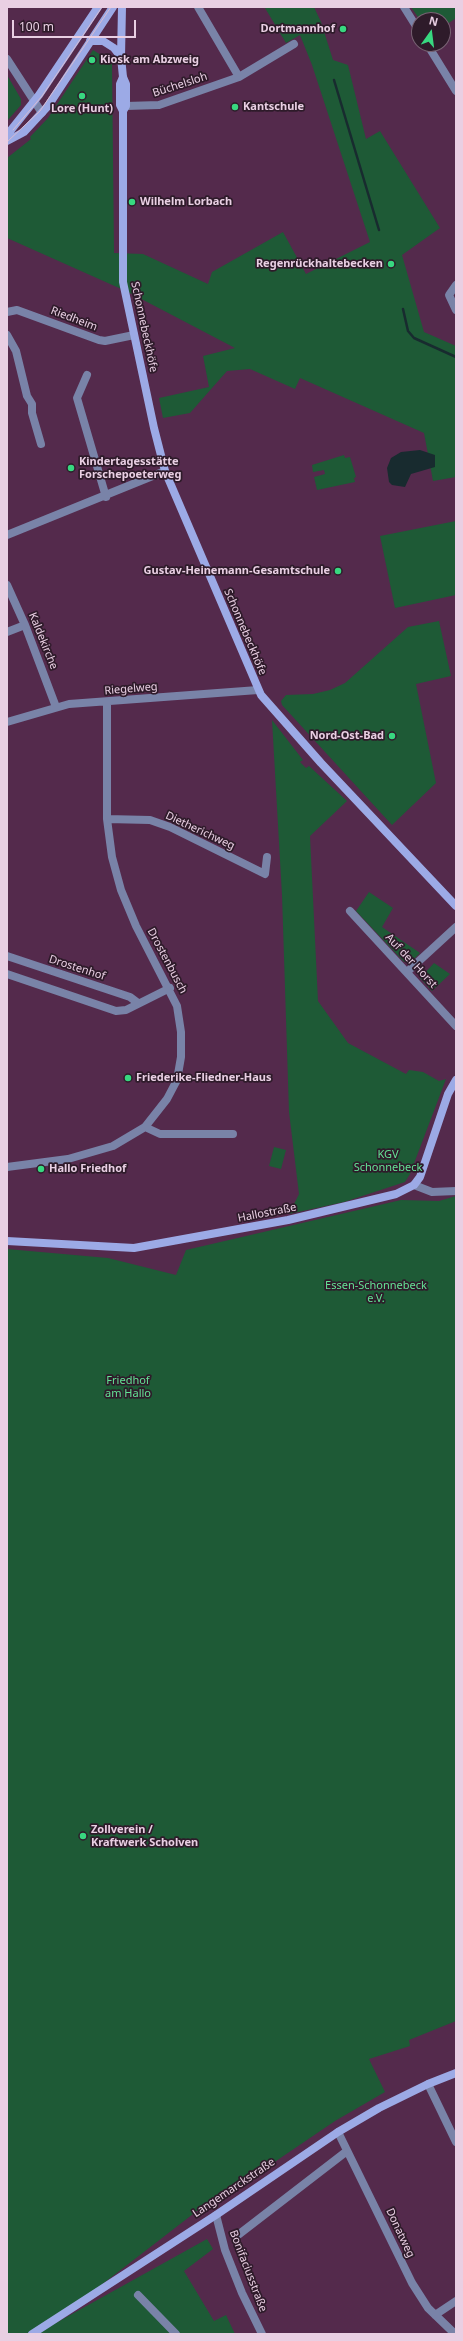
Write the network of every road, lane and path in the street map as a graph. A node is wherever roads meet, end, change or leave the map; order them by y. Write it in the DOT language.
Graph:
graph roads {
  1 [pos="98,7"];
  2 [pos="113,7"];
  3 [pos="122,7"];
  4 [pos="198,7"];
  5 [pos="404,7"];
  6 [pos="411,18"];
  7 [pos="90,41"];
  8 [pos="294,44"];
  9 [pos="432,52"];
  10 [pos="121,57"];
  11 [pos="7,59"];
  12 [pos="239,77"];
  13 [pos="456,91"];
  14 [pos="34,102"];
  15 [pos="125,108"];
  16 [pos="42,113"];
  17 [pos="7,135"];
  18 [pos="7,141"];
  19 [pos="456,285"];
  20 [pos="456,310"];
  21 [pos="7,312"];
  22 [pos="7,335"];
  23 [pos="134,335"];
  24 [pos="87,375"];
  25 [pos="41,444"];
  26 [pos="165,471"];
  27 [pos="106,496"];
  28 [pos="7,534"];
  29 [pos="7,585"];
  30 [pos="25,625"];
  31 [pos="7,632"];
  32 [pos="258,690"];
  33 [pos="107,703"];
  34 [pos="56,707"];
  35 [pos="7,722"];
  36 [pos="107,819"];
  37 [pos="267,857"];
  38 [pos="456,906"];
  39 [pos="350,911"];
  40 [pos="456,927"];
  41 [pos="7,956"];
  42 [pos="407,972"];
  43 [pos="7,974"];
  44 [pos="170,988"];
  45 [pos="138,1003"];
  46 [pos="456,1026"];
  47 [pos="456,1080"];
  48 [pos="145,1127"];
  49 [pos="233,1134"];
  50 [pos="7,1167"];
  51 [pos="414,1185"];
  52 [pos="456,1190"];
  53 [pos="7,1241"];
  54 [pos="456,2074"];
  55 [pos="428,2084"];
  56 [pos="338,2132"];
  57 [pos="456,2142"];
  58 [pos="347,2151"];
  59 [pos="216,2215"];
  60 [pos="238,2235"];
  61 [pos="138,2295"];
  62 [pos="456,2301"];
  63 [pos="435,2315"];
  64 [pos="32,2334"];
  65 [pos="176,2334"];
  66 [pos="262,2334"];
  67 [pos="455,2334"];
  1 -- 14 [label="street"];
  2 -- 7 [label="street"];
  3 -- 10 [label="street, Schonnebeckhöfe"];
  4 -- 12 [label="street"];
  5 -- 6 [label="street"];
  7 -- 10 [label="street"];
  7 -- 16 [label="street"];
  8 -- 12 [label="street, Büchelsloh"];
  9 -- 13 [label="street"];
  10 -- 15 [label="street, Schonnebeckhöfe"];
  11 -- 14 [label="street"];
  12 -- 15 [label="street, Büchelsloh"];
  14 -- 16 [label="street"];
  14 -- 17 [label="street"];
  15 -- 23 [label="street, Schonnebeckhöfe"];
  16 -- 18 [label="street"];
  19 -- 20 [label="street"];
  21 -- 23 [label="street, Riedheim"];
  22 -- 25 [label="street"];
  23 -- 26 [label="street, Schonnebeckhöfe"];
  24 -- 27 [label="street"];
  26 -- 27 [label="street"];
  26 -- 32 [label="street, Schonnebeckhöfe"];
  27 -- 28 [label="street"];
  29 -- 30 [label="street, Kaldekirche"];
  30 -- 31 [label="street"];
  30 -- 34 [label="street, Kaldekirche"];
  32 -- 33 [label="street, Riegelweg"];
  32 -- 38 [label="street, Schonnebeckhöfe"];
  33 -- 34 [label="street, Riegelweg"];
  33 -- 36 [label="street, Drostenbusch"];
  34 -- 35 [label="street, Riegelweg"];
  36 -- 37 [label="street, Dietherichweg"];
  36 -- 44 [label="street, Drostenbusch"];
  39 -- 42 [label="street, Auf der Horst"];
  40 -- 42 [label="street"];
  41 -- 45 [label="street, Drostenhof"];
  42 -- 46 [label="street, Auf der Horst"];
  43 -- 45 [label="street"];
  44 -- 45 [label="street"];
  44 -- 48 [label="street, Drostenbusch"];
  47 -- 51 [label="street"];
  48 -- 49 [label="street"];
  48 -- 50 [label="street, Drostenbusch"];
  51 -- 52 [label="street"];
  51 -- 53 [label="street, Hallostraße"];
  54 -- 55 [label="street, Langemarckstraße"];
  55 -- 56 [label="street, Langemarckstraße"];
  55 -- 57 [label="street"];
  56 -- 58 [label="street, Donatweg"];
  56 -- 59 [label="street, Langemarckstraße"];
  58 -- 60 [label="street"];
  58 -- 63 [label="street, Donatweg"];
  59 -- 64 [label="street, Langemarckstraße"];
  59 -- 66 [label="street, Bonifaciusstraße"];
  61 -- 65 [label="street"];
  62 -- 63 [label="street"];
  63 -- 67 [label="street, Donatweg"];
}
